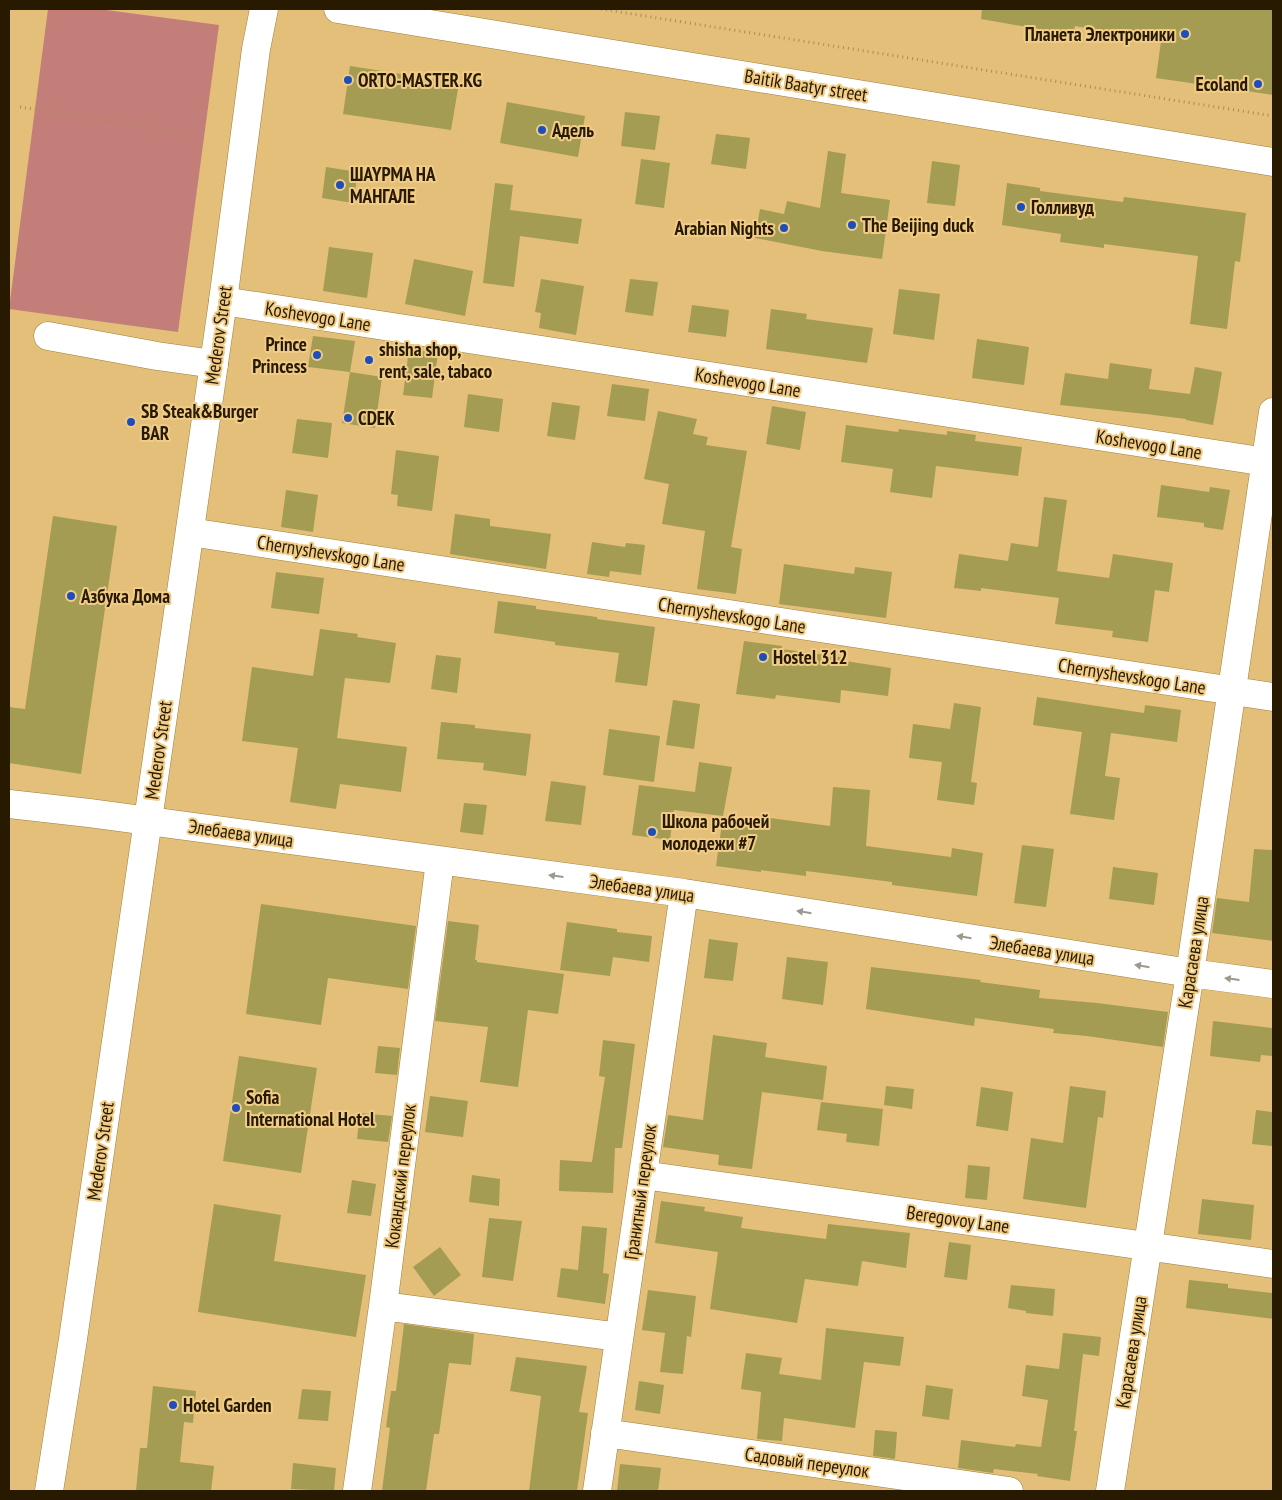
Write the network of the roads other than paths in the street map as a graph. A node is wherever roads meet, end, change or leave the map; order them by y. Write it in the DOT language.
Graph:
graph roads {
  1 [pos="264,9"];
  2 [pos="338,9"];
  3 [pos="1273,162"];
  4 [pos="223,302"];
  5 [pos="48,336"];
  6 [pos="214,364"];
  7 [pos="1273,412"];
  8 [pos="1269,462"];
  9 [pos="190,532"];
  10 [pos="1231,691"];
  11 [pos="1273,698"];
  12 [pos="9,804"];
  13 [pos="148,821"];
  14 [pos="440,861"];
  15 [pos="684,893"];
  16 [pos="1190,973"];
  17 [pos="1273,984"];
  18 [pos="642,1175"];
  19 [pos="1147,1246"];
  20 [pos="1273,1264"];
  21 [pos="383,1306"];
  22 [pos="619,1337"];
  23 [pos="605,1433"];
  24 [pos="49,1491"];
  25 [pos="357,1491"];
  26 [pos="597,1491"];
  27 [pos="1009,1491"];
  28 [pos="1110,1491"];
  1 -- 4 [label="street, Mederov Street"];
  2 -- 3 [label="street, Baitik Baatyr street"];
  4 -- 6 [label="street, Mederov Street"];
  4 -- 8 [label="street, Koshevogo Lane"];
  5 -- 6 [label="street"];
  6 -- 9 [label="street, Mederov Street"];
  7 -- 8 [label="street, Карасаева улица"];
  8 -- 10 [label="street, Карасаева улица"];
  9 -- 10 [label="street, Chernyshevskogo Lane"];
  9 -- 13 [label="street, Mederov Street"];
  10 -- 11 [label="street, Chernyshevskogo Lane"];
  10 -- 16 [label="street, Карасаева улица"];
  12 -- 13 [label="street, Элебаева улица"];
  13 -- 14 [label="street, Элебаева улица"];
  13 -- 24 [label="street, Mederov Street"];
  15 -- 14 [label="street, Элебаева улица, one-way"];
  14 -- 21 [label="street, Кокандский переулок"];
  16 -- 15 [label="street, Элебаева улица, one-way"];
  15 -- 18 [label="street, Гранитный переулок"];
  17 -- 16 [label="street, Элебаева улица, one-way"];
  16 -- 19 [label="street, Карасаева улица"];
  18 -- 19 [label="street, Beregovoy Lane"];
  18 -- 22 [label="street, Гранитный переулок"];
  19 -- 20 [label="street, Beregovoy Lane"];
  19 -- 28 [label="street, Карасаева улица"];
  21 -- 22 [label="street"];
  21 -- 25 [label="street, Кокандский переулок"];
  22 -- 23 [label="street, Гранитный переулок"];
  23 -- 26 [label="street, Гранитный переулок"];
  23 -- 27 [label="street, Садовый переулок"];
}
